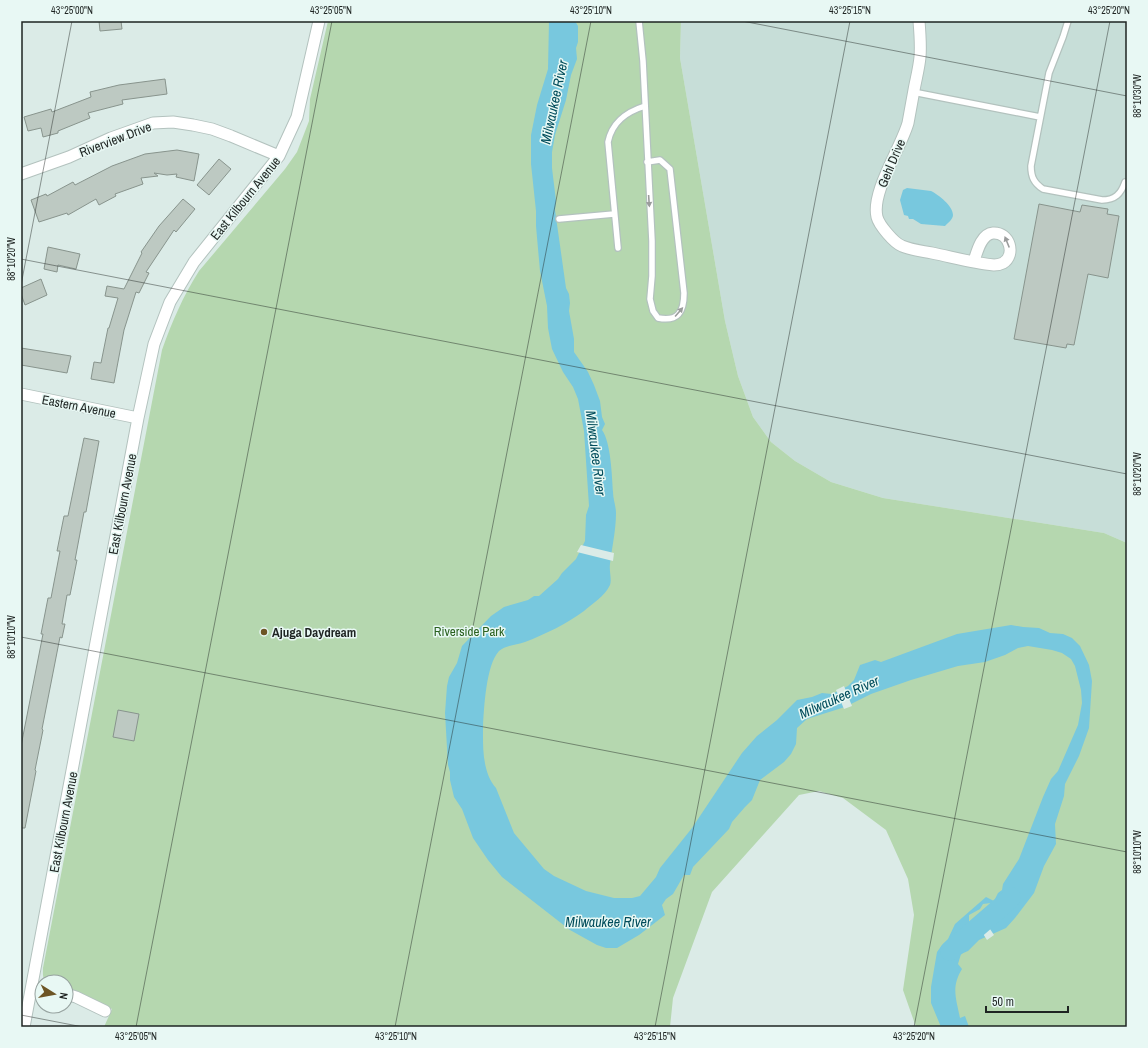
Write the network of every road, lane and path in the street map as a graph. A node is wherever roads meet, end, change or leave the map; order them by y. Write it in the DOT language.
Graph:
graph roads {
  1 [pos="319,21"];
  2 [pos="639,21"];
  3 [pos="919,21"];
  4 [pos="1068,21"];
  5 [pos="913,92"];
  6 [pos="645,106"];
  7 [pos="1040,116"];
  8 [pos="279,156"];
  9 [pos="647,162"];
  10 [pos="21,174"];
  11 [pos="1125,182"];
  12 [pos="614,214"];
  13 [pos="559,219"];
  14 [pos="618,248"];
  15 [pos="974,261"];
  16 [pos="21,394"];
  17 [pos="138,418"];
  18 [pos="39,974"];
  19 [pos="34,994"];
  20 [pos="74,996"];
  21 [pos="105,1011"];
  22 [pos="24,1027"];
  1 -- 8 [label="street, East Kilbourn Avenue"];
  2 -- 6 [label="lane"];
  3 -- 5 [label="street, Gehl Drive"];
  4 -- 7 [label="lane"];
  5 -- 7 [label="lane"];
  5 -- 15 [label="street, Gehl Drive"];
  6 -- 9 [label="lane"];
  6 -- 12 [label="lane"];
  7 -- 11 [label="lane"];
  8 -- 10 [label="street, Riverview Drive"];
  8 -- 17 [label="street, East Kilbourn Avenue"];
  9 -- 9 [label="lane, one-way"];
  12 -- 13 [label="lane"];
  12 -- 14 [label="lane"];
  16 -- 17 [label="street, Eastern Avenue"];
  17 -- 18 [label="street, East Kilbourn Avenue"];
  19 -- 22 [label="street, East Kilbourn Avenue"];
  20 -- 21 [label="street"];
}
